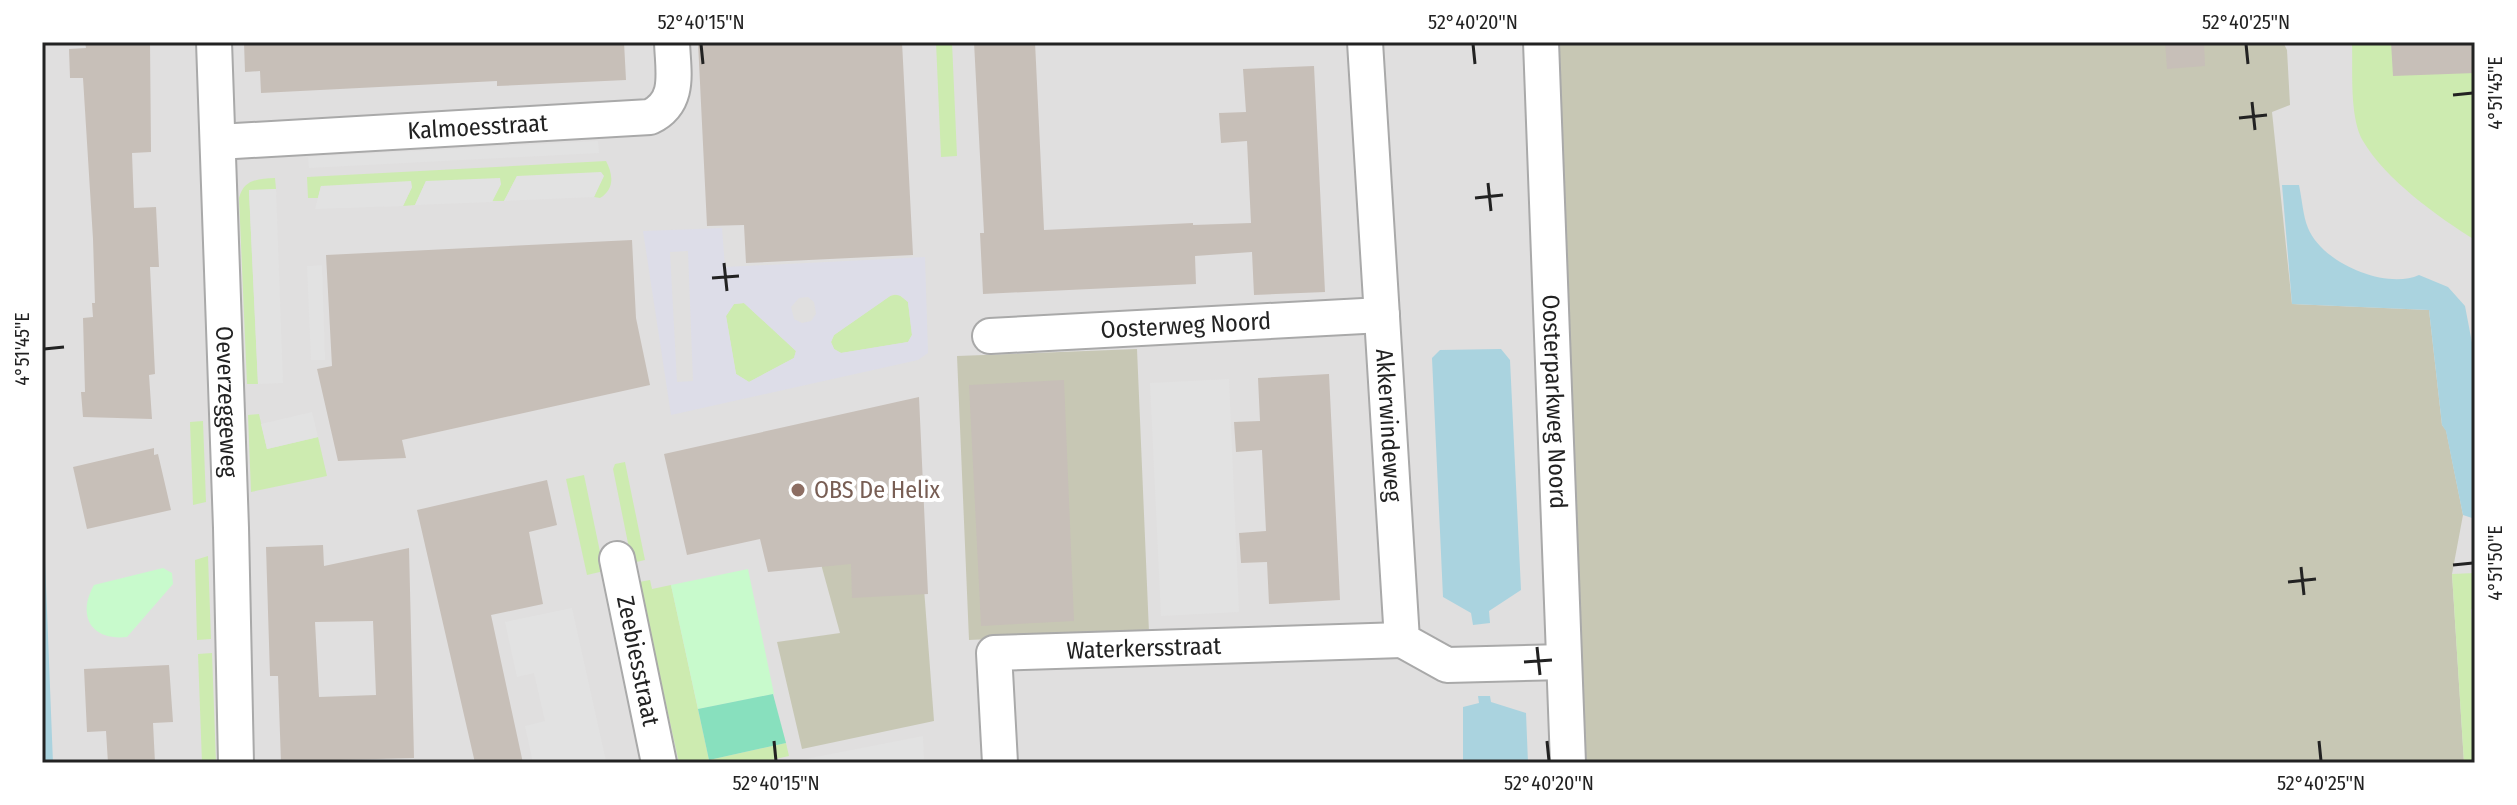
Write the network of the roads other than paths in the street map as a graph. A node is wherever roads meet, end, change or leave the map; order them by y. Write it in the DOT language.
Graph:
graph roads {
  1 [pos="214,42"];
  2 [pos="672,42"];
  3 [pos="1365,42"];
  4 [pos="1541,42"];
  5 [pos="218,142"];
  6 [pos="1382,315"];
  7 [pos="990,336"];
  8 [pos="617,559"];
  9 [pos="1402,640"];
  10 [pos="1564,662"];
  11 [pos="236,763"];
  12 [pos="659,763"];
  13 [pos="1000,763"];
  14 [pos="1568,763"];
  1 -- 5 [label="street, Oeverzeggeweg"];
  2 -- 5 [label="street, Kalmoesstraat"];
  3 -- 6 [label="street, Akkerwindeweg"];
  4 -- 10 [label="street, Oosterparkweg Noord"];
  5 -- 11 [label="street, Oeverzeggeweg"];
  6 -- 7 [label="street, Oosterweg Noord"];
  6 -- 9 [label="street, Akkerwindeweg"];
  8 -- 12 [label="street, Zeebiesstraat"];
  9 -- 10 [label="street"];
  9 -- 13 [label="street, Waterkersstraat"];
  10 -- 14 [label="street, Oosterparkweg Noord"];
}
